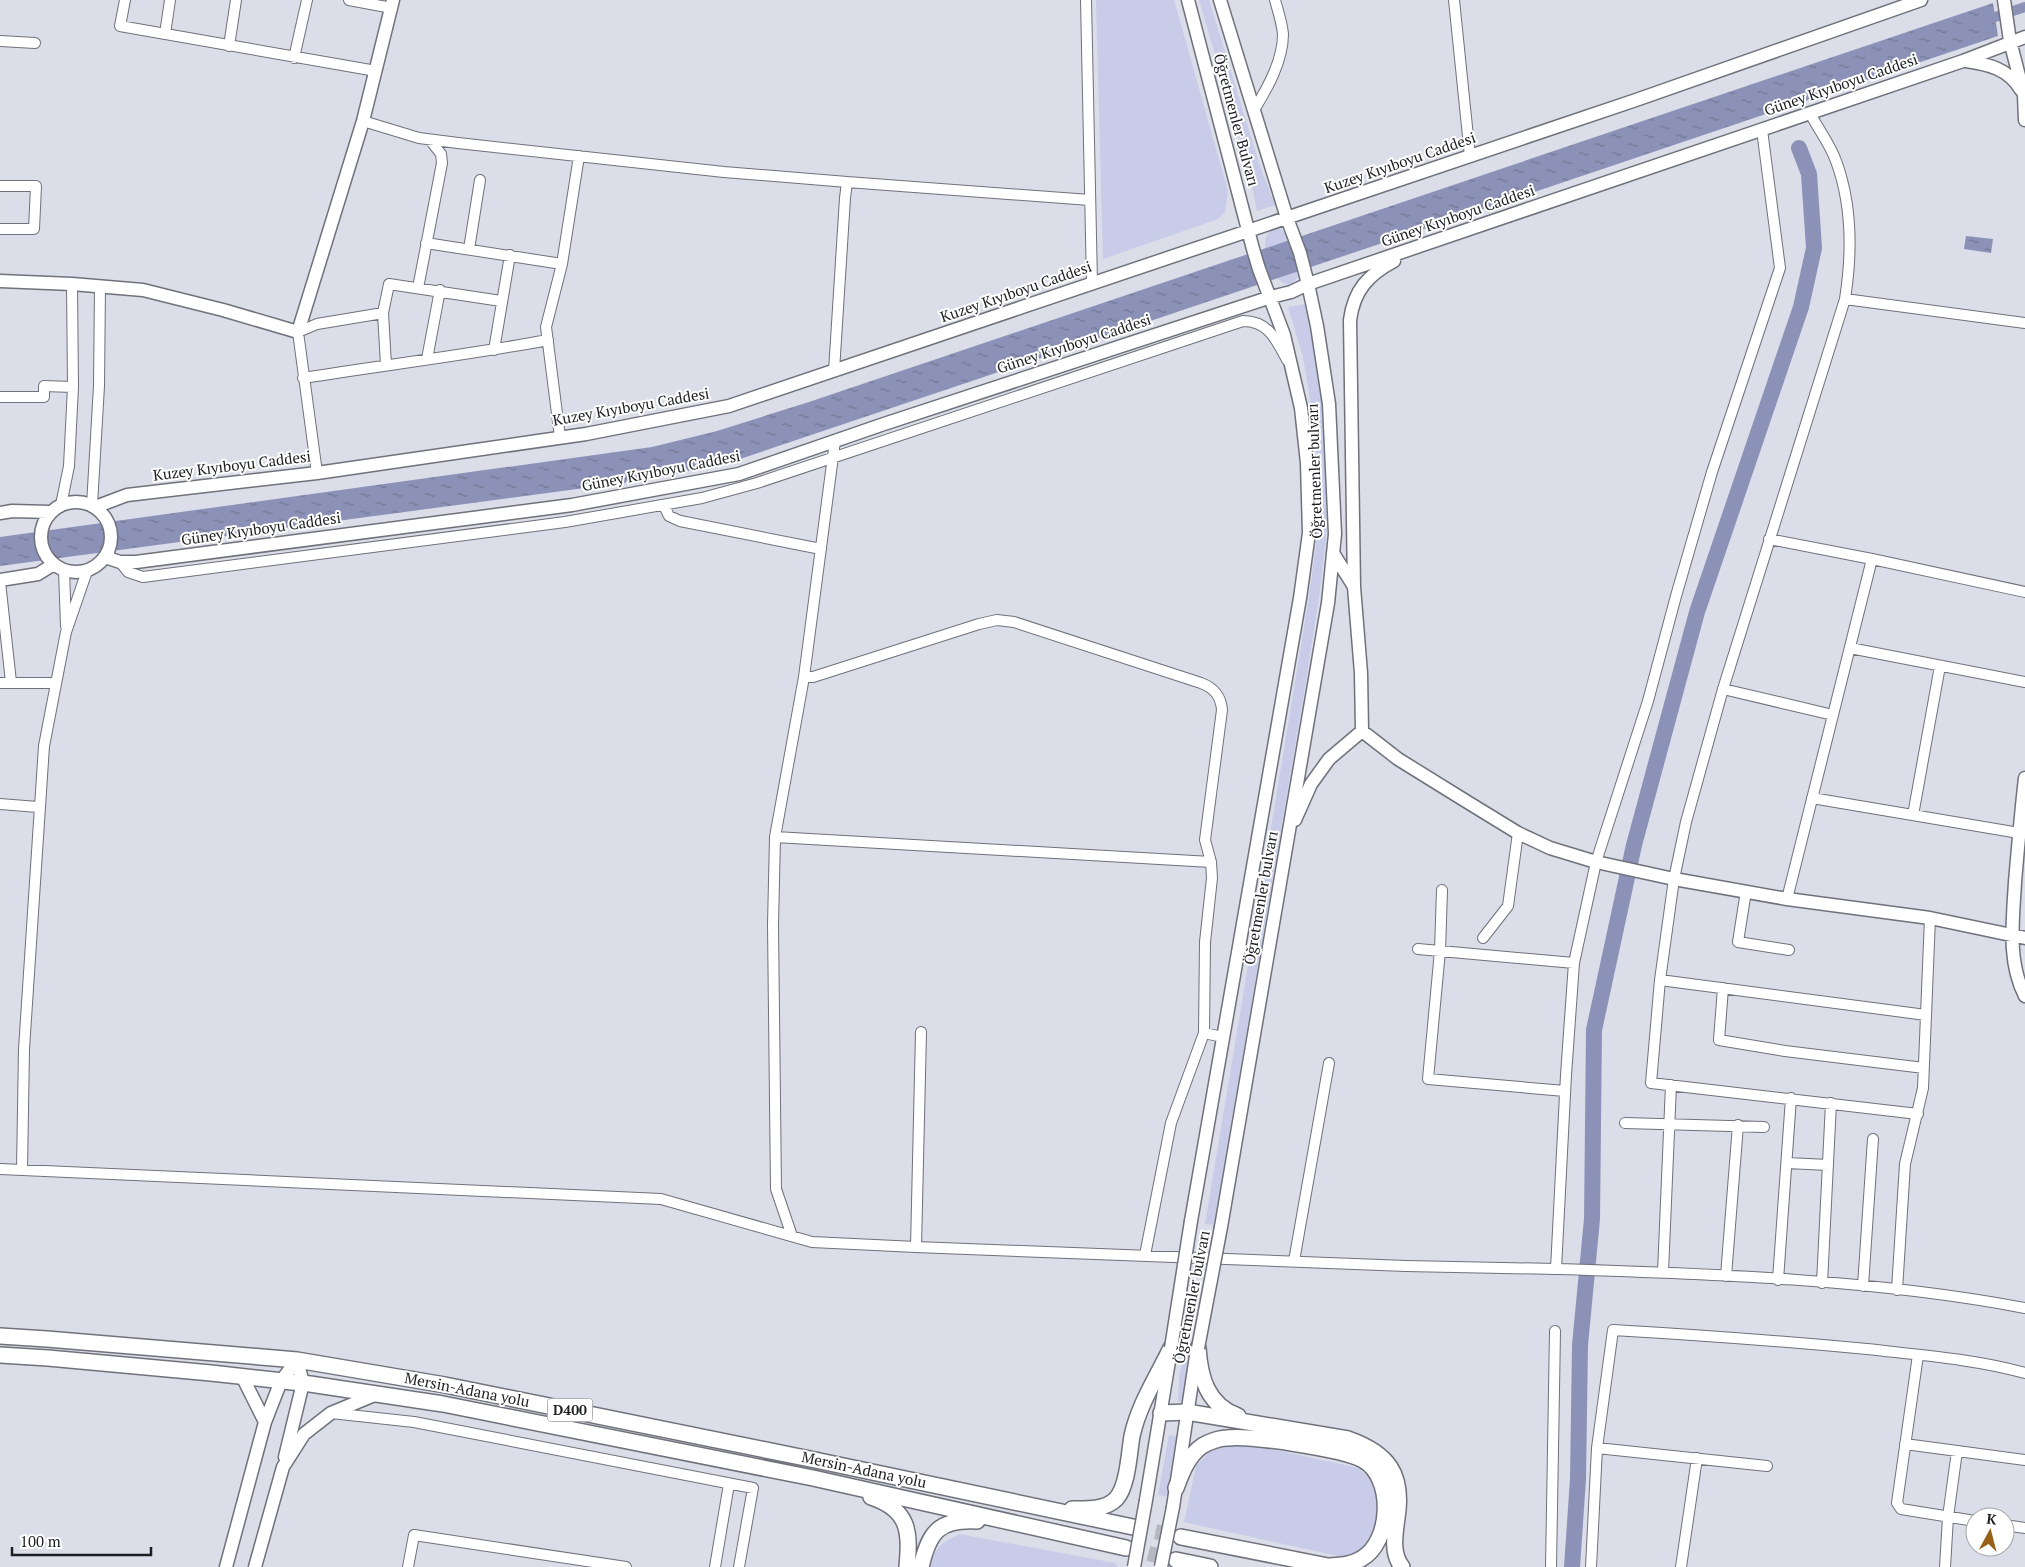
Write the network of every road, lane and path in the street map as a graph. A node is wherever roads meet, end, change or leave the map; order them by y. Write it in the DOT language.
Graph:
graph roads {
  1 [pos="125,0"];
  2 [pos="170,0"];
  3 [pos="236,0"];
  4 [pos="306,0"];
  5 [pos="349,0"];
  6 [pos="1086,0"];
  7 [pos="1188,0"];
  8 [pos="1220,0"];
  9 [pos="1275,0"];
  10 [pos="1454,0"];
  11 [pos="1921,0"];
  12 [pos="2004,0"];
  13 [pos="392,4"];
  14 [pos="165,34"];
  15 [pos="2025,37"];
  16 [pos="0,41"];
  17 [pos="2010,41"];
  18 [pos="35,43"];
  19 [pos="229,46"];
  20 [pos="294,58"];
  21 [pos="1963,61"];
  22 [pos="376,70"];
  23 [pos="2024,95"];
  24 [pos="1254,110"];
  25 [pos="1810,113"];
  26 [pos="2025,120"];
  27 [pos="363,121"];
  28 [pos="1762,130"];
  29 [pos="430,140"];
  30 [pos="579,156"];
  31 [pos="1470,156"];
  32 [pos="480,180"];
  33 [pos="847,182"];
  34 [pos="0,186"];
  35 [pos="1090,200"];
  36 [pos="1287,218"];
  37 [pos="0,229"];
  38 [pos="1248,232"];
  39 [pos="1293,234"];
  40 [pos="426,243"];
  41 [pos="1424,245"];
  42 [pos="1253,248"];
  43 [pos="469,249"];
  44 [pos="510,255"];
  45 [pos="562,264"];
  46 [pos="1307,280"];
  47 [pos="0,281"];
  48 [pos="72,284"];
  49 [pos="1092,284"];
  50 [pos="100,286"];
  51 [pos="418,288"];
  52 [pos="440,290"];
  53 [pos="1269,292"];
  54 [pos="1845,299"];
  55 [pos="501,301"];
  56 [pos="383,313"];
  57 [pos="2025,323"];
  58 [pos="298,332"];
  59 [pos="548,340"];
  60 [pos="494,350"];
  61 [pos="427,359"];
  62 [pos="386,365"];
  63 [pos="834,370"];
  64 [pos="1292,370"];
  65 [pos="303,378"];
  66 [pos="73,387"];
  67 [pos="0,397"];
  68 [pos="560,437"];
  69 [pos="835,441"];
  70 [pos="833,458"];
  71 [pos="317,472"];
  72 [pos="94,506"];
  73 [pos="664,506"];
  74 [pos="56,509"];
  75 [pos="0,513"];
  76 [pos="1769,540"];
  77 [pos="821,549"];
  78 [pos="1333,553"];
  79 [pos="105,558"];
  80 [pos="1872,559"];
  81 [pos="120,562"];
  82 [pos="59,567"];
  83 [pos="87,571"];
  84 [pos="0,581"];
  85 [pos="1354,587"];
  86 [pos="2025,592"];
  87 [pos="66,632"];
  88 [pos="1850,648"];
  89 [pos="1940,666"];
  90 [pos="804,677"];
  91 [pos="2025,682"];
  92 [pos="5,683"];
  93 [pos="55,683"];
  94 [pos="1723,689"];
  95 [pos="1833,715"];
  96 [pos="1362,730"];
  97 [pos="2025,778"];
  98 [pos="1812,798"];
  99 [pos="0,804"];
  100 [pos="38,807"];
  101 [pos="1913,815"];
  102 [pos="1518,833"];
  103 [pos="2019,833"];
  104 [pos="775,837"];
  105 [pos="1288,839"];
  106 [pos="1211,862"];
  107 [pos="1602,863"];
  108 [pos="1669,877"];
  109 [pos="1442,890"];
  110 [pos="1746,891"];
  111 [pos="1787,899"];
  112 [pos="1930,918"];
  113 [pos="2019,936"];
  114 [pos="1483,938"];
  115 [pos="1418,949"];
  116 [pos="1789,950"];
  117 [pos="1440,951"];
  118 [pos="1574,964"];
  119 [pos="1660,980"];
  120 [pos="1724,988"];
  121 [pos="2025,996"];
  122 [pos="1926,1015"];
  123 [pos="921,1032"];
  124 [pos="1204,1033"];
  125 [pos="1223,1036"];
  126 [pos="1329,1062"];
  127 [pos="1924,1068"];
  128 [pos="1671,1085"];
  129 [pos="1565,1091"];
  130 [pos="1791,1098"];
  131 [pos="1831,1103"];
  132 [pos="1918,1114"];
  133 [pos="1625,1123"];
  134 [pos="1669,1124"];
  135 [pos="1738,1125"];
  136 [pos="1764,1127"];
  137 [pos="1874,1139"];
  138 [pos="1787,1163"];
  139 [pos="1828,1164"];
  140 [pos="0,1169"];
  141 [pos="22,1170"];
  142 [pos="792,1236"];
  143 [pos="916,1247"];
  144 [pos="1145,1255"];
  145 [pos="1294,1260"];
  146 [pos="1556,1269"];
  147 [pos="1663,1272"];
  148 [pos="1726,1276"];
  149 [pos="1778,1280"];
  150 [pos="1822,1283"];
  151 [pos="1863,1286"];
  152 [pos="1897,1290"];
  153 [pos="2025,1308"];
  154 [pos="1555,1331"];
  155 [pos="0,1336"];
  156 [pos="1171,1348"];
  157 [pos="1198,1348"];
  158 [pos="1918,1354"];
  159 [pos="0,1355"];
  160 [pos="298,1360"];
  161 [pos="2025,1373"];
  162 [pos="242,1376"];
  163 [pos="280,1380"];
  164 [pos="303,1383"];
  165 [pos="377,1394"];
  166 [pos="1188,1412"];
  167 [pos="331,1413"];
  168 [pos="1161,1413"];
  169 [pos="265,1422"];
  170 [pos="1263,1424"];
  171 [pos="1905,1444"];
  172 [pos="1597,1448"];
  173 [pos="1957,1451"];
  174 [pos="1697,1458"];
  175 [pos="2025,1460"];
  176 [pos="1768,1466"];
  177 [pos="283,1467"];
  178 [pos="813,1478"];
  179 [pos="729,1484"];
  180 [pos="1176,1488"];
  181 [pos="1019,1503"];
  182 [pos="1948,1517"];
  183 [pos="1965,1520"];
  184 [pos="1133,1527"];
  185 [pos="1068,1535"];
  186 [pos="1126,1548"];
  187 [pos="1176,1560"];
  188 [pos="226,1567"];
  189 [pos="255,1567"];
  190 [pos="408,1567"];
  191 [pos="626,1567"];
  192 [pos="715,1567"];
  193 [pos="739,1567"];
  194 [pos="906,1567"];
  195 [pos="921,1567"];
  196 [pos="1134,1567"];
  197 [pos="1161,1567"];
  198 [pos="1210,1567"];
  199 [pos="1314,1567"];
  200 [pos="1402,1567"];
  201 [pos="1550,1567"];
  202 [pos="1592,1567"];
  203 [pos="1682,1567"];
  204 [pos="1945,1567"];
  1 -- 14 [label="street"];
  2 -- 14 [label="street"];
  3 -- 19 [label="street"];
  4 -- 20 [label="street"];
  5 -- 13 [label="street"];
  6 -- 35 [label="street"];
  7 -- 38 [label="main road, Öğretmenler Bulvarı"];
  8 -- 24 [label="main road, Öğretmenler Bulvarı"];
  9 -- 24 [label="street"];
  10 -- 31 [label="street"];
  11 -- 31 [label="main road, Kuzey Kıyıboyu Caddesi"];
  12 -- 17 [label="main road"];
  13 -- 22 [label="main road"];
  14 -- 19 [label="street"];
  15 -- 17 [label="main road, Güney Kıyıboyu Caddesi"];
  16 -- 18 [label="street"];
  17 -- 21 [label="main road, Güney Kıyıboyu Caddesi"];
  17 -- 23 [label="main road"];
  19 -- 20 [label="street"];
  20 -- 22 [label="street"];
  21 -- 23 [label="main road"];
  21 -- 25 [label="main road, Güney Kıyıboyu Caddesi"];
  22 -- 27 [label="main road"];
  23 -- 26 [label="main road"];
  24 -- 36 [label="main road, Öğretmenler Bulvarı"];
  25 -- 28 [label="main road, Güney Kıyıboyu Caddesi"];
  25 -- 54 [label="street"];
  27 -- 29 [label="street"];
  27 -- 58 [label="main road"];
  28 -- 41 [label="main road, Güney Kıyıboyu Caddesi"];
  28 -- 107 [label="street"];
  29 -- 30 [label="street"];
  29 -- 40 [label="street"];
  30 -- 33 [label="street"];
  30 -- 45 [label="street"];
  31 -- 36 [label="main road, Kuzey Kıyıboyu Caddesi"];
  32 -- 43 [label="street"];
  33 -- 35 [label="street"];
  33 -- 63 [label="street"];
  34 -- 37 [label="street"];
  35 -- 49 [label="street"];
  36 -- 38 [label="main road, Kuzey Kıyıboyu Caddesi"];
  36 -- 39 [label="main road, Öğretmenler Bulvarı"];
  38 -- 42 [label="main road, Öğretmenler Bulvarı"];
  38 -- 49 [label="main road, Kuzey Kıyıboyu Caddesi"];
  39 -- 46 [label="main road, Öğretmenler bulvarı"];
  40 -- 43 [label="street"];
  40 -- 51 [label="street"];
  41 -- 46 [label="main road, Güney Kıyıboyu Caddesi"];
  41 -- 85 [label="main road"];
  42 -- 53 [label="main road, Öğretmenler bulvarı"];
  43 -- 44 [label="street"];
  44 -- 45 [label="street"];
  44 -- 55 [label="street"];
  45 -- 59 [label="street"];
  46 -- 53 [label="main road, Güney Kıyıboyu Caddesi"];
  46 -- 78 [label="main road, Öğretmenler bulvarı"];
  47 -- 48 [label="main road"];
  48 -- 50 [label="main road"];
  48 -- 66 [label="street"];
  49 -- 63 [label="main road, Kuzey Kıyıboyu Caddesi"];
  50 -- 58 [label="main road"];
  50 -- 72 [label="street"];
  51 -- 52 [label="street"];
  51 -- 56 [label="street"];
  52 -- 55 [label="street"];
  52 -- 61 [label="street"];
  53 -- 64 [label="main road, Öğretmenler bulvarı"];
  53 -- 69 [label="main road, Güney Kıyıboyu Caddesi"];
  54 -- 57 [label="street"];
  54 -- 76 [label="street"];
  55 -- 60 [label="street"];
  56 -- 58 [label="street"];
  56 -- 62 [label="street"];
  58 -- 65 [label="street"];
  59 -- 60 [label="street"];
  59 -- 68 [label="street"];
  60 -- 61 [label="street"];
  61 -- 62 [label="street"];
  62 -- 65 [label="street"];
  63 -- 68 [label="main road, Kuzey Kıyıboyu Caddesi"];
  64 -- 70 [label="street"];
  64 -- 125 [label="main road, Öğretmenler bulvarı"];
  65 -- 71 [label="street"];
  66 -- 67 [label="street"];
  66 -- 74 [label="street"];
  68 -- 71 [label="main road, Kuzey Kıyıboyu Caddesi"];
  69 -- 70 [label="street"];
  69 -- 81 [label="main road, Güney Kıyıboyu Caddesi"];
  70 -- 73 [label="street"];
  70 -- 77 [label="street"];
  71 -- 72 [label="main road, Kuzey Kıyıboyu Caddesi"];
  72 -- 74 [label="main road"];
  72 -- 79 [label="main road"];
  73 -- 77 [label="street"];
  73 -- 81 [label="street"];
  74 -- 75 [label="main road"];
  74 -- 82 [label="main road"];
  76 -- 80 [label="street"];
  76 -- 94 [label="street"];
  77 -- 90 [label="street"];
  78 -- 85 [label="main road"];
  78 -- 105 [label="main road, Öğretmenler bulvarı"];
  79 -- 81 [label="main road, Güney Kıyıboyu Caddesi"];
  79 -- 83 [label="main road"];
  80 -- 86 [label="street"];
  80 -- 88 [label="street"];
  82 -- 83 [label="main road"];
  82 -- 84 [label="main road"];
  82 -- 87 [label="street"];
  83 -- 87 [label="street"];
  84 -- 92 [label="street"];
  85 -- 96 [label="main road"];
  87 -- 93 [label="street"];
  88 -- 89 [label="street"];
  88 -- 95 [label="street"];
  89 -- 91 [label="street"];
  89 -- 101 [label="street"];
  90 -- 104 [label="street"];
  90 -- 106 [label="street"];
  92 -- 93 [label="street"];
  93 -- 100 [label="street"];
  94 -- 95 [label="street"];
  94 -- 108 [label="street"];
  95 -- 98 [label="street"];
  96 -- 102 [label="main road"];
  96 -- 105 [label="main road"];
  97 -- 103 [label="main road"];
  98 -- 101 [label="street"];
  98 -- 111 [label="street"];
  99 -- 100 [label="street"];
  100 -- 141 [label="street"];
  101 -- 103 [label="street"];
  102 -- 107 [label="main road"];
  102 -- 114 [label="street"];
  103 -- 113 [label="main road"];
  104 -- 106 [label="street"];
  104 -- 142 [label="street"];
  105 -- 157 [label="main road, Öğretmenler bulvarı, bridge"];
  106 -- 124 [label="street"];
  107 -- 108 [label="main road"];
  107 -- 118 [label="street"];
  108 -- 110 [label="main road"];
  108 -- 119 [label="street"];
  109 -- 117 [label="street"];
  110 -- 111 [label="main road"];
  110 -- 116 [label="street"];
  111 -- 112 [label="main road"];
  112 -- 113 [label="main road"];
  112 -- 122 [label="street"];
  113 -- 121 [label="main road"];
  115 -- 117 [label="street"];
  117 -- 118 [label="street"];
  117 -- 129 [label="street"];
  118 -- 129 [label="street"];
  119 -- 120 [label="street"];
  119 -- 128 [label="street"];
  120 -- 122 [label="street"];
  120 -- 127 [label="street"];
  122 -- 127 [label="street"];
  123 -- 143 [label="street"];
  124 -- 125 [label="street"];
  124 -- 144 [label="street"];
  125 -- 156 [label="main road, Öğretmenler bulvarı, bridge"];
  126 -- 145 [label="street"];
  127 -- 132 [label="street"];
  128 -- 130 [label="street"];
  128 -- 134 [label="street"];
  129 -- 146 [label="street"];
  130 -- 131 [label="street"];
  130 -- 138 [label="street"];
  131 -- 132 [label="street"];
  131 -- 139 [label="street"];
  132 -- 152 [label="street"];
  133 -- 134 [label="street"];
  134 -- 135 [label="street"];
  134 -- 147 [label="street"];
  135 -- 136 [label="street"];
  135 -- 148 [label="street"];
  137 -- 151 [label="street"];
  138 -- 139 [label="street"];
  138 -- 149 [label="street"];
  139 -- 150 [label="street"];
  140 -- 141 [label="street"];
  141 -- 142 [label="street"];
  142 -- 143 [label="street"];
  143 -- 144 [label="street"];
  144 -- 145 [label="street"];
  145 -- 146 [label="street"];
  146 -- 147 [label="street"];
  147 -- 148 [label="street"];
  148 -- 149 [label="street"];
  149 -- 150 [label="street"];
  150 -- 151 [label="street"];
  151 -- 152 [label="street"];
  152 -- 153 [label="street"];
  154 -- 201 [label="street"];
  155 -- 160 [label="highway, Mersin-Adana yolu / D400"];
  156 -- 168 [label="main road, Öğretmenler bulvarı"];
  156 -- 181 [label="highway"];
  157 -- 166 [label="main road, Öğretmenler bulvarı"];
  157 -- 170 [label="highway"];
  158 -- 161 [label="street"];
  158 -- 171 [label="street"];
  158 -- 172 [label="street"];
  159 -- 162 [label="highway, Mersin-Adana yolu / D400"];
  160 -- 163 [label="main road"];
  160 -- 164 [label="main road"];
  160 -- 181 [label="highway, Mersin-Adana yolu / D400"];
  162 -- 163 [label="highway, Mersin-Adana yolu / D400"];
  162 -- 169 [label="main road"];
  163 -- 164 [label="highway, Mersin-Adana yolu / D400"];
  163 -- 169 [label="main road"];
  164 -- 165 [label="highway, Mersin-Adana yolu / D400"];
  164 -- 177 [label="main road"];
  165 -- 167 [label="main road"];
  165 -- 178 [label="highway, Mersin-Adana yolu / D400"];
  166 -- 168 [label="highway"];
  166 -- 170 [label="highway"];
  166 -- 180 [label="main road, Öğretmenler bulvarı"];
  167 -- 177 [label="main road"];
  167 -- 179 [label="street"];
  168 -- 196 [label="main road, Öğretmenler bulvarı, bridge"];
  169 -- 188 [label="main road"];
  170 -- 200 [label="highway"];
  171 -- 173 [label="street"];
  171 -- 182 [label="street"];
  172 -- 174 [label="street"];
  172 -- 202 [label="street"];
  173 -- 175 [label="street"];
  173 -- 182 [label="street"];
  174 -- 176 [label="street"];
  174 -- 203 [label="street"];
  177 -- 189 [label="main road"];
  178 -- 185 [label="highway, Mersin-Adana yolu / D400"];
  178 -- 194 [label="highway"];
  179 -- 192 [label="street"];
  179 -- 193 [label="street"];
  180 -- 197 [label="main road, Öğretmenler bulvarı, bridge"];
  180 -- 199 [label="highway"];
  181 -- 184 [label="highway, Mersin-Adana yolu / D400"];
  182 -- 183 [label="street"];
  182 -- 204 [label="street"];
  185 -- 186 [label="highway, Mersin-Adana yolu / D400"];
  185 -- 195 [label="highway"];
  187 -- 198 [label="highway"];
  190 -- 191 [label="street"];
}
